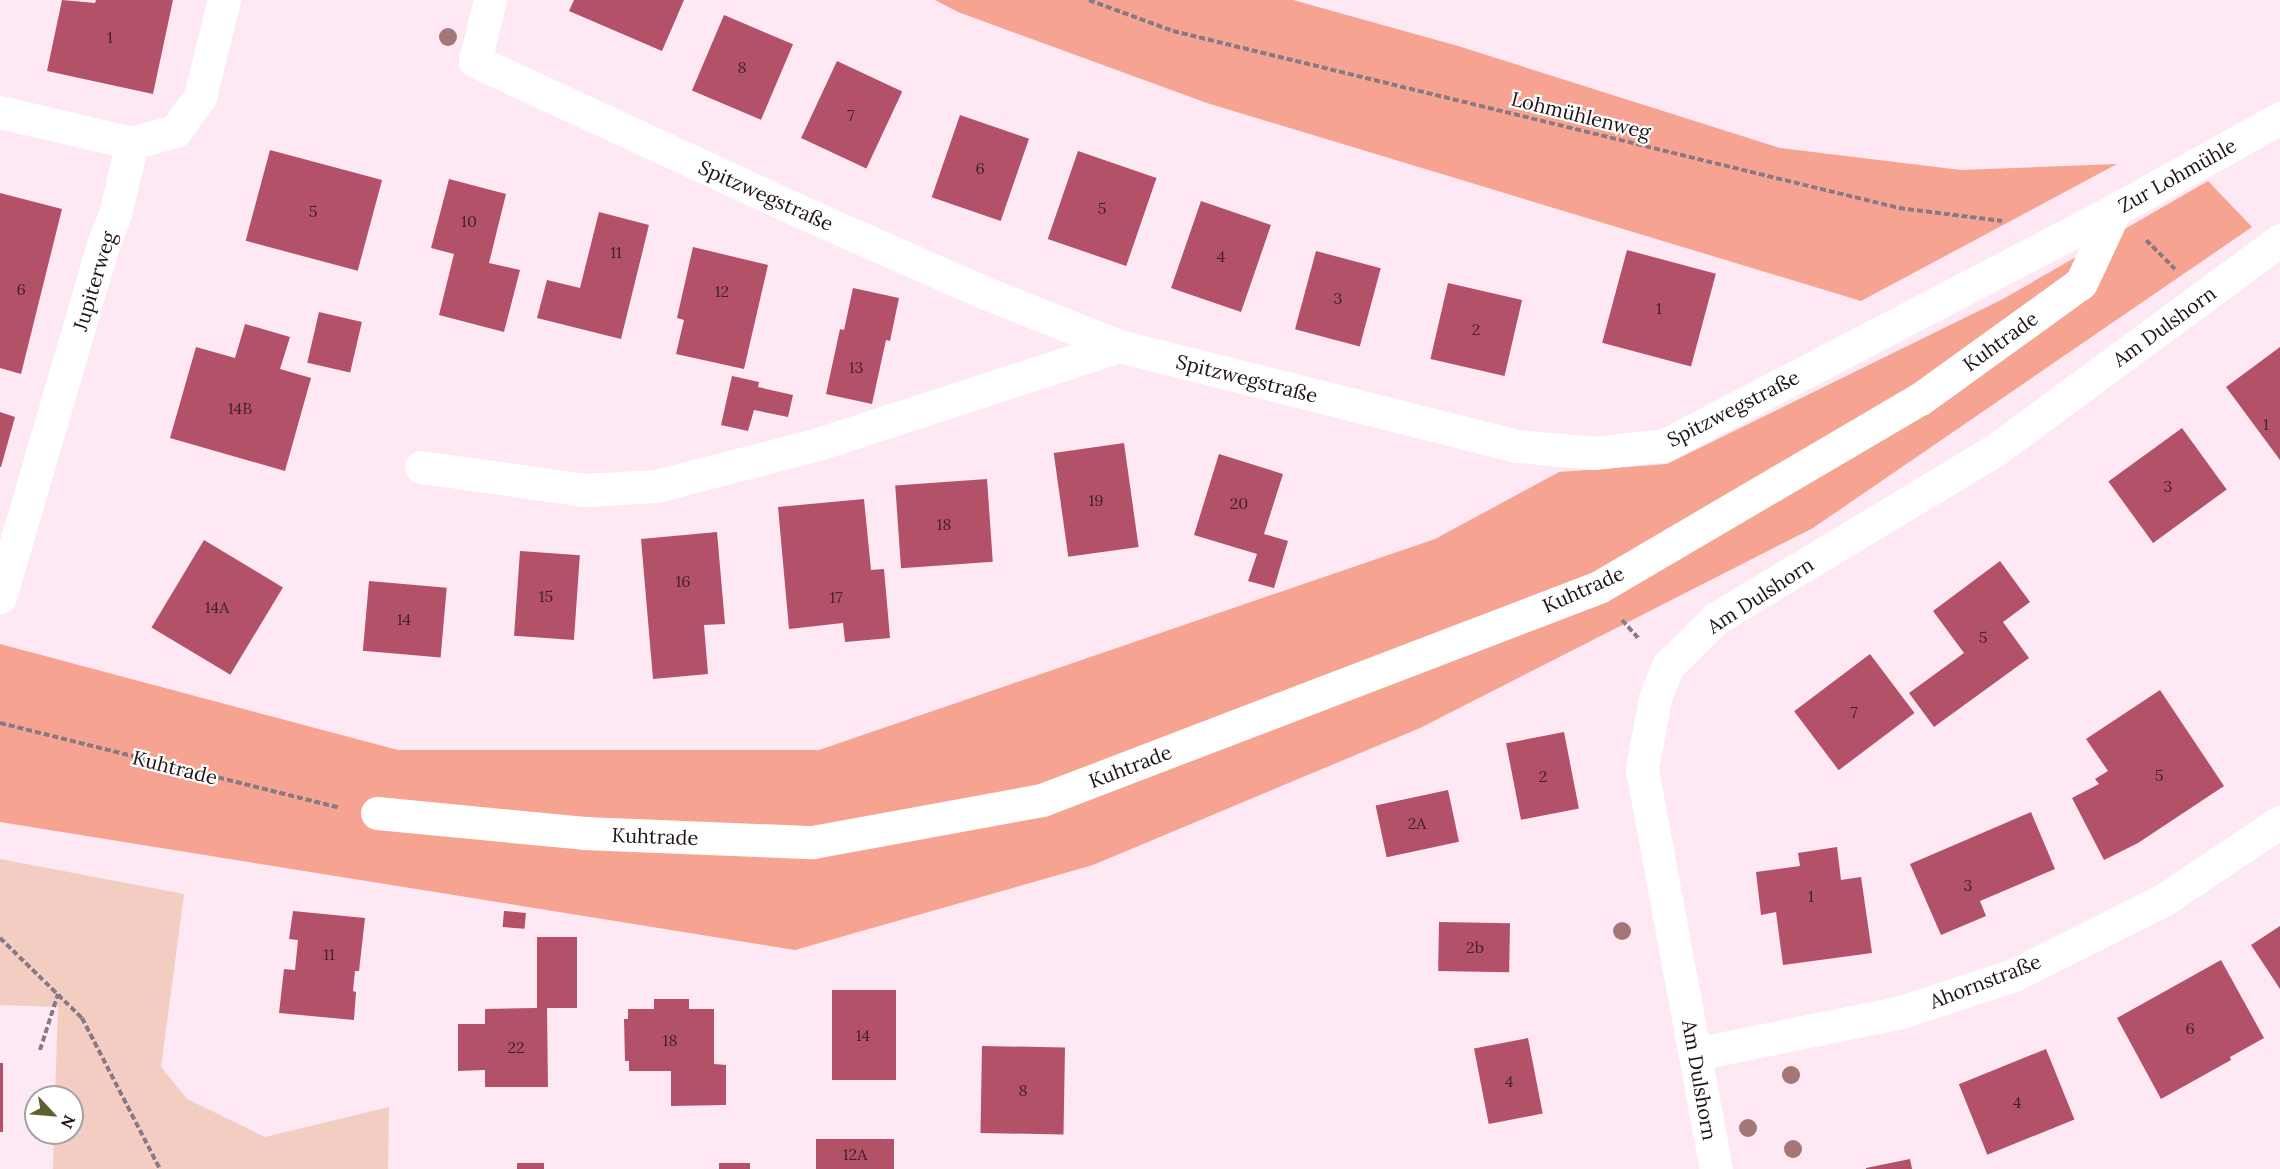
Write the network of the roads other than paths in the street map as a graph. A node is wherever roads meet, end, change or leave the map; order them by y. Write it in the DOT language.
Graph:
graph roads {
  1 [pos="224,0"];
  2 [pos="490,0"];
  3 [pos="0,112"];
  4 [pos="2280,118"];
  5 [pos="132,143"];
  6 [pos="2115,210"];
  7 [pos="2073,230"];
  8 [pos="2280,240"];
  9 [pos="1119,346"];
  10 [pos="421,467"];
  11 [pos="0,597"];
  12 [pos="377,813"];
  13 [pos="2280,822"];
  14 [pos="1695,1054"];
  15 [pos="1716,1169"];
  1 -- 5 [label="street"];
  2 -- 9 [label="street, Spitzwegstraße"];
  3 -- 5 [label="street"];
  4 -- 6 [label="street, Zur Lohmühle"];
  5 -- 11 [label="street, Jupiterweg"];
  6 -- 7 [label="street, Zur Lohmühle"];
  6 -- 12 [label="street, Kuhtrade"];
  7 -- 9 [label="street, Spitzwegstraße"];
  8 -- 14 [label="street, Am Dulshorn"];
  9 -- 10 [label="street"];
  13 -- 14 [label="street, Ahornstraße"];
  14 -- 15 [label="street, Am Dulshorn"];
}
